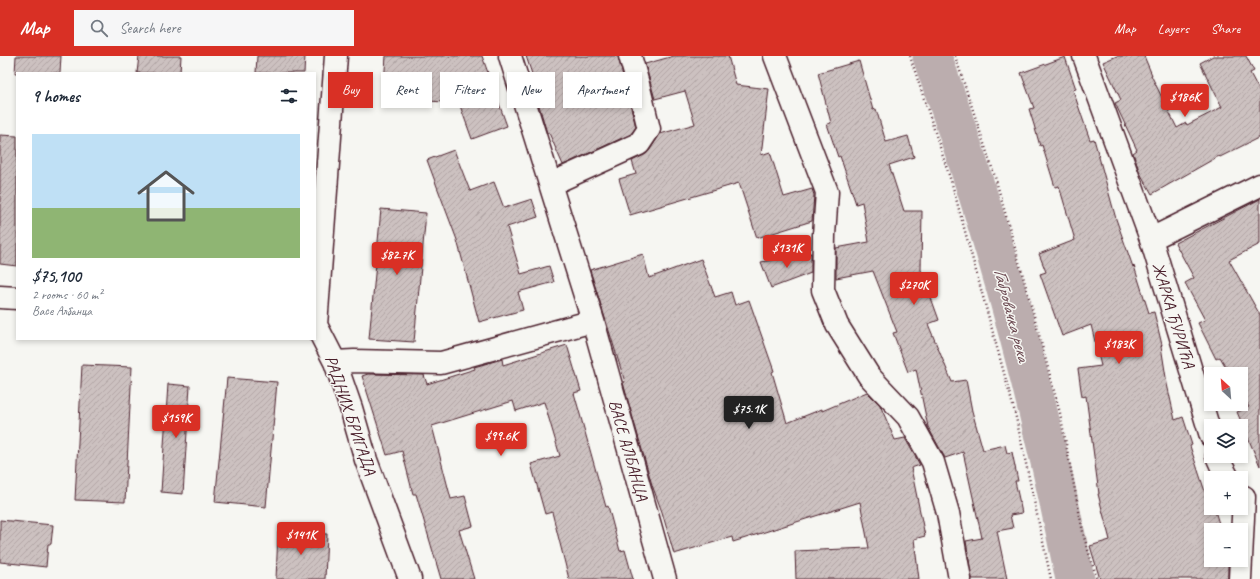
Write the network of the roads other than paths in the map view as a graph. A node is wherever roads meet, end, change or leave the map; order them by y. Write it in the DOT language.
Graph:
graph roads {
  1 [pos="336,56"];
  2 [pos="510,56"];
  3 [pos="630,56"];
  4 [pos="775,56"];
  5 [pos="1084,56"];
  6 [pos="551,184"];
  7 [pos="1260,185"];
  8 [pos="1150,240"];
  9 [pos="0,296"];
  10 [pos="16,298"];
  11 [pos="316,312"];
  12 [pos="594,321"];
  13 [pos="316,327"];
  14 [pos="335,362"];
  15 [pos="1206,419"];
  16 [pos="1248,501"];
  17 [pos="1260,511"];
  18 [pos="1242,515"];
  19 [pos="410,579"];
  20 [pos="665,579"];
  21 [pos="960,579"];
  22 [pos="1240,579"];
  1 -- 11 [label="street, РАДНИХ БРИГАДА"];
  2 -- 6 [label="street, ВАСЕ АЛБАНЦА"];
  3 -- 6 [label="street"];
  4 -- 21 [label="street"];
  5 -- 8 [label="street, ЖАРКА ЂУРИЋА"];
  6 -- 12 [label="street, ВАСЕ АЛБАНЦА"];
  7 -- 8 [label="street, ЖАРКА ЂУРИЋА"];
  8 -- 15 [label="street, ЖАРКА ЂУРИЋА"];
  9 -- 10 [label="street"];
  12 -- 14 [label="street"];
  12 -- 20 [label="street, ВАСЕ АЛБАНЦА"];
  13 -- 14 [label="street, РАДНИХ БРИГАДА"];
  14 -- 19 [label="street, РАДНИХ БРИГАДА"];
  16 -- 17 [label="street"];
  18 -- 22 [label="street"];
}
